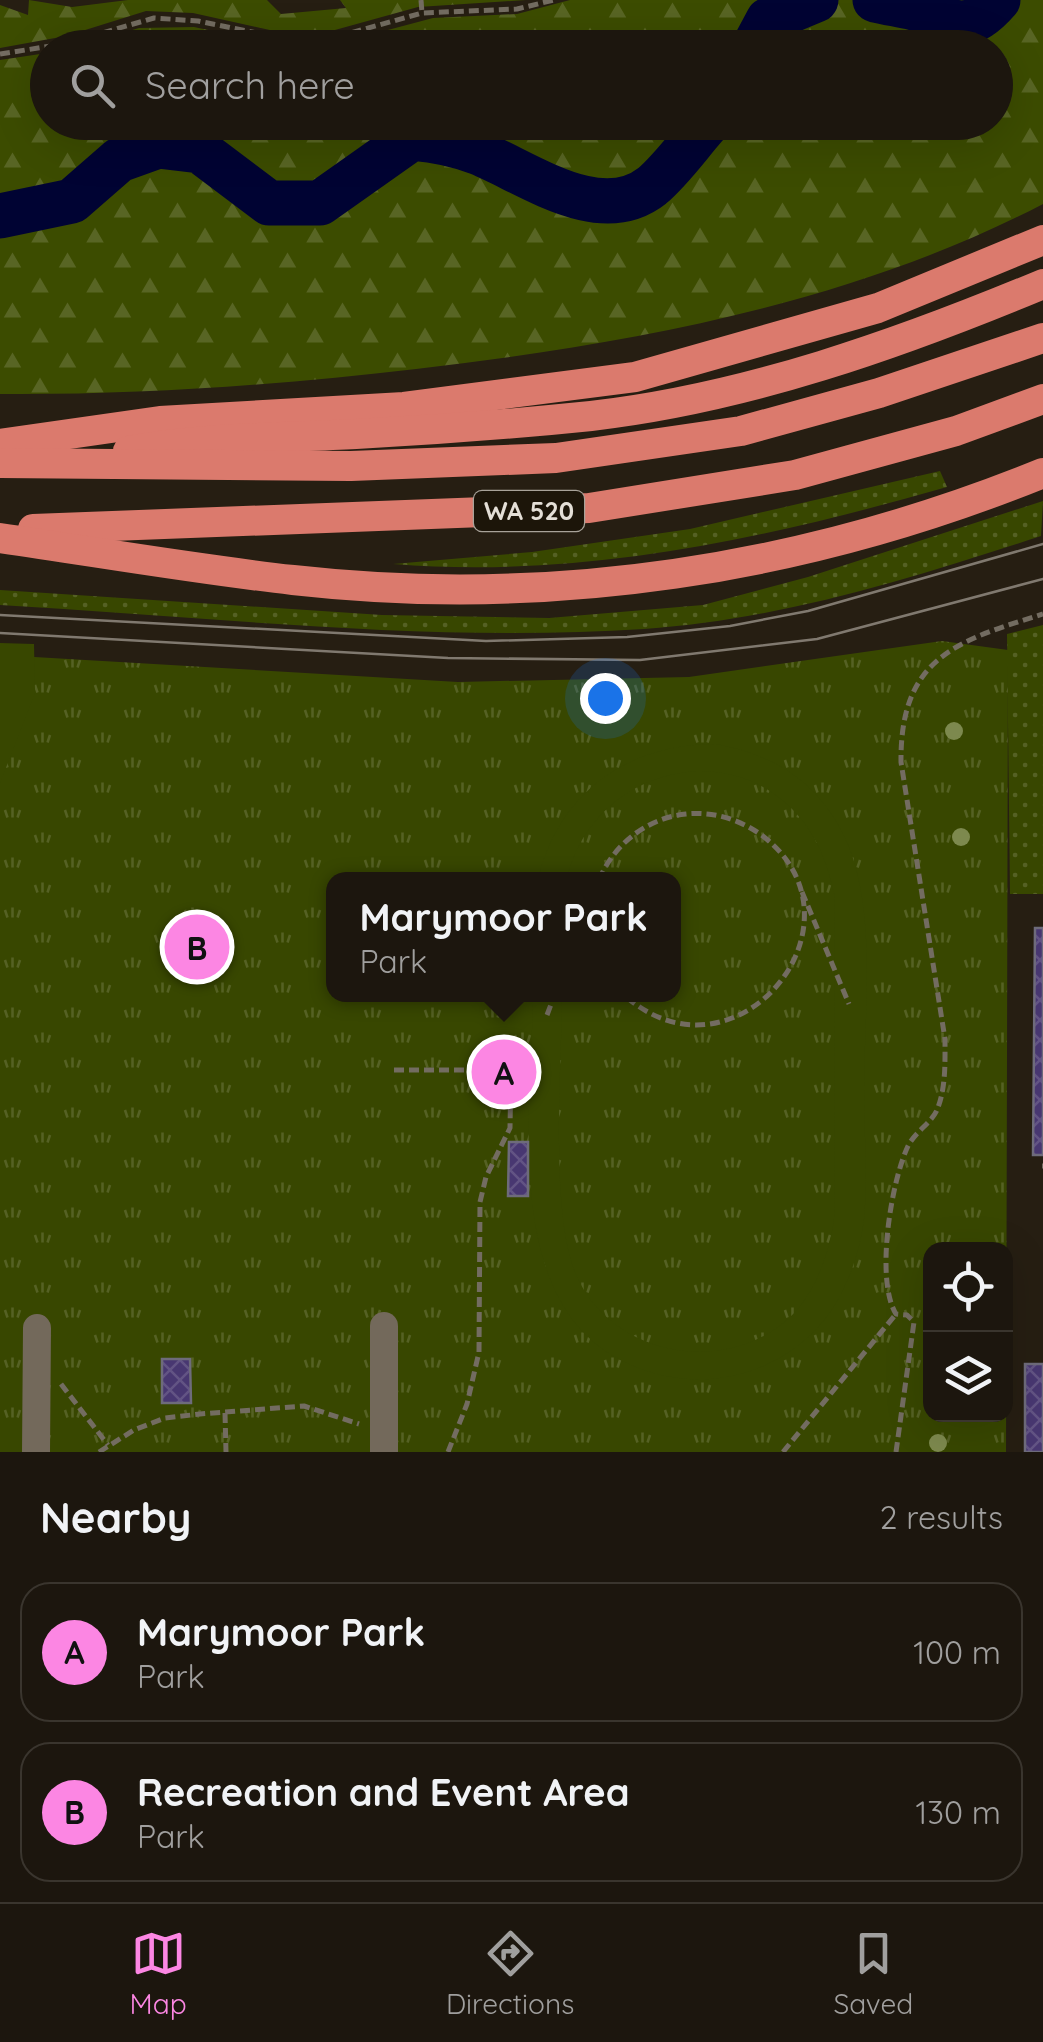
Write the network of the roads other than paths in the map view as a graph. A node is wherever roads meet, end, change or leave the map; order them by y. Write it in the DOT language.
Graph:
graph roads {
  1 [pos="1043,240"];
  2 [pos="1043,284"];
  3 [pos="1043,338"];
  4 [pos="1043,399"];
  5 [pos="0,444"];
  6 [pos="0,464"];
  7 [pos="51,464"];
  8 [pos="1043,473"];
  9 [pos="0,530"];
  10 [pos="0,538"];
  11 [pos="384,1326"];
  12 [pos="37,1340"];
  13 [pos="384,1446"];
  14 [pos="36,1452"];
  1 -- 5 [label="highway"];
  2 -- 7 [label="highway"];
  3 -- 7 [label="highway, WA 520"];
  4 -- 9 [label="highway, WA 520"];
  6 -- 7 [label="highway, WA 520"];
  8 -- 10 [label="highway"];
  11 -- 13 [label="lane"];
  12 -- 14 [label="lane"];
}
